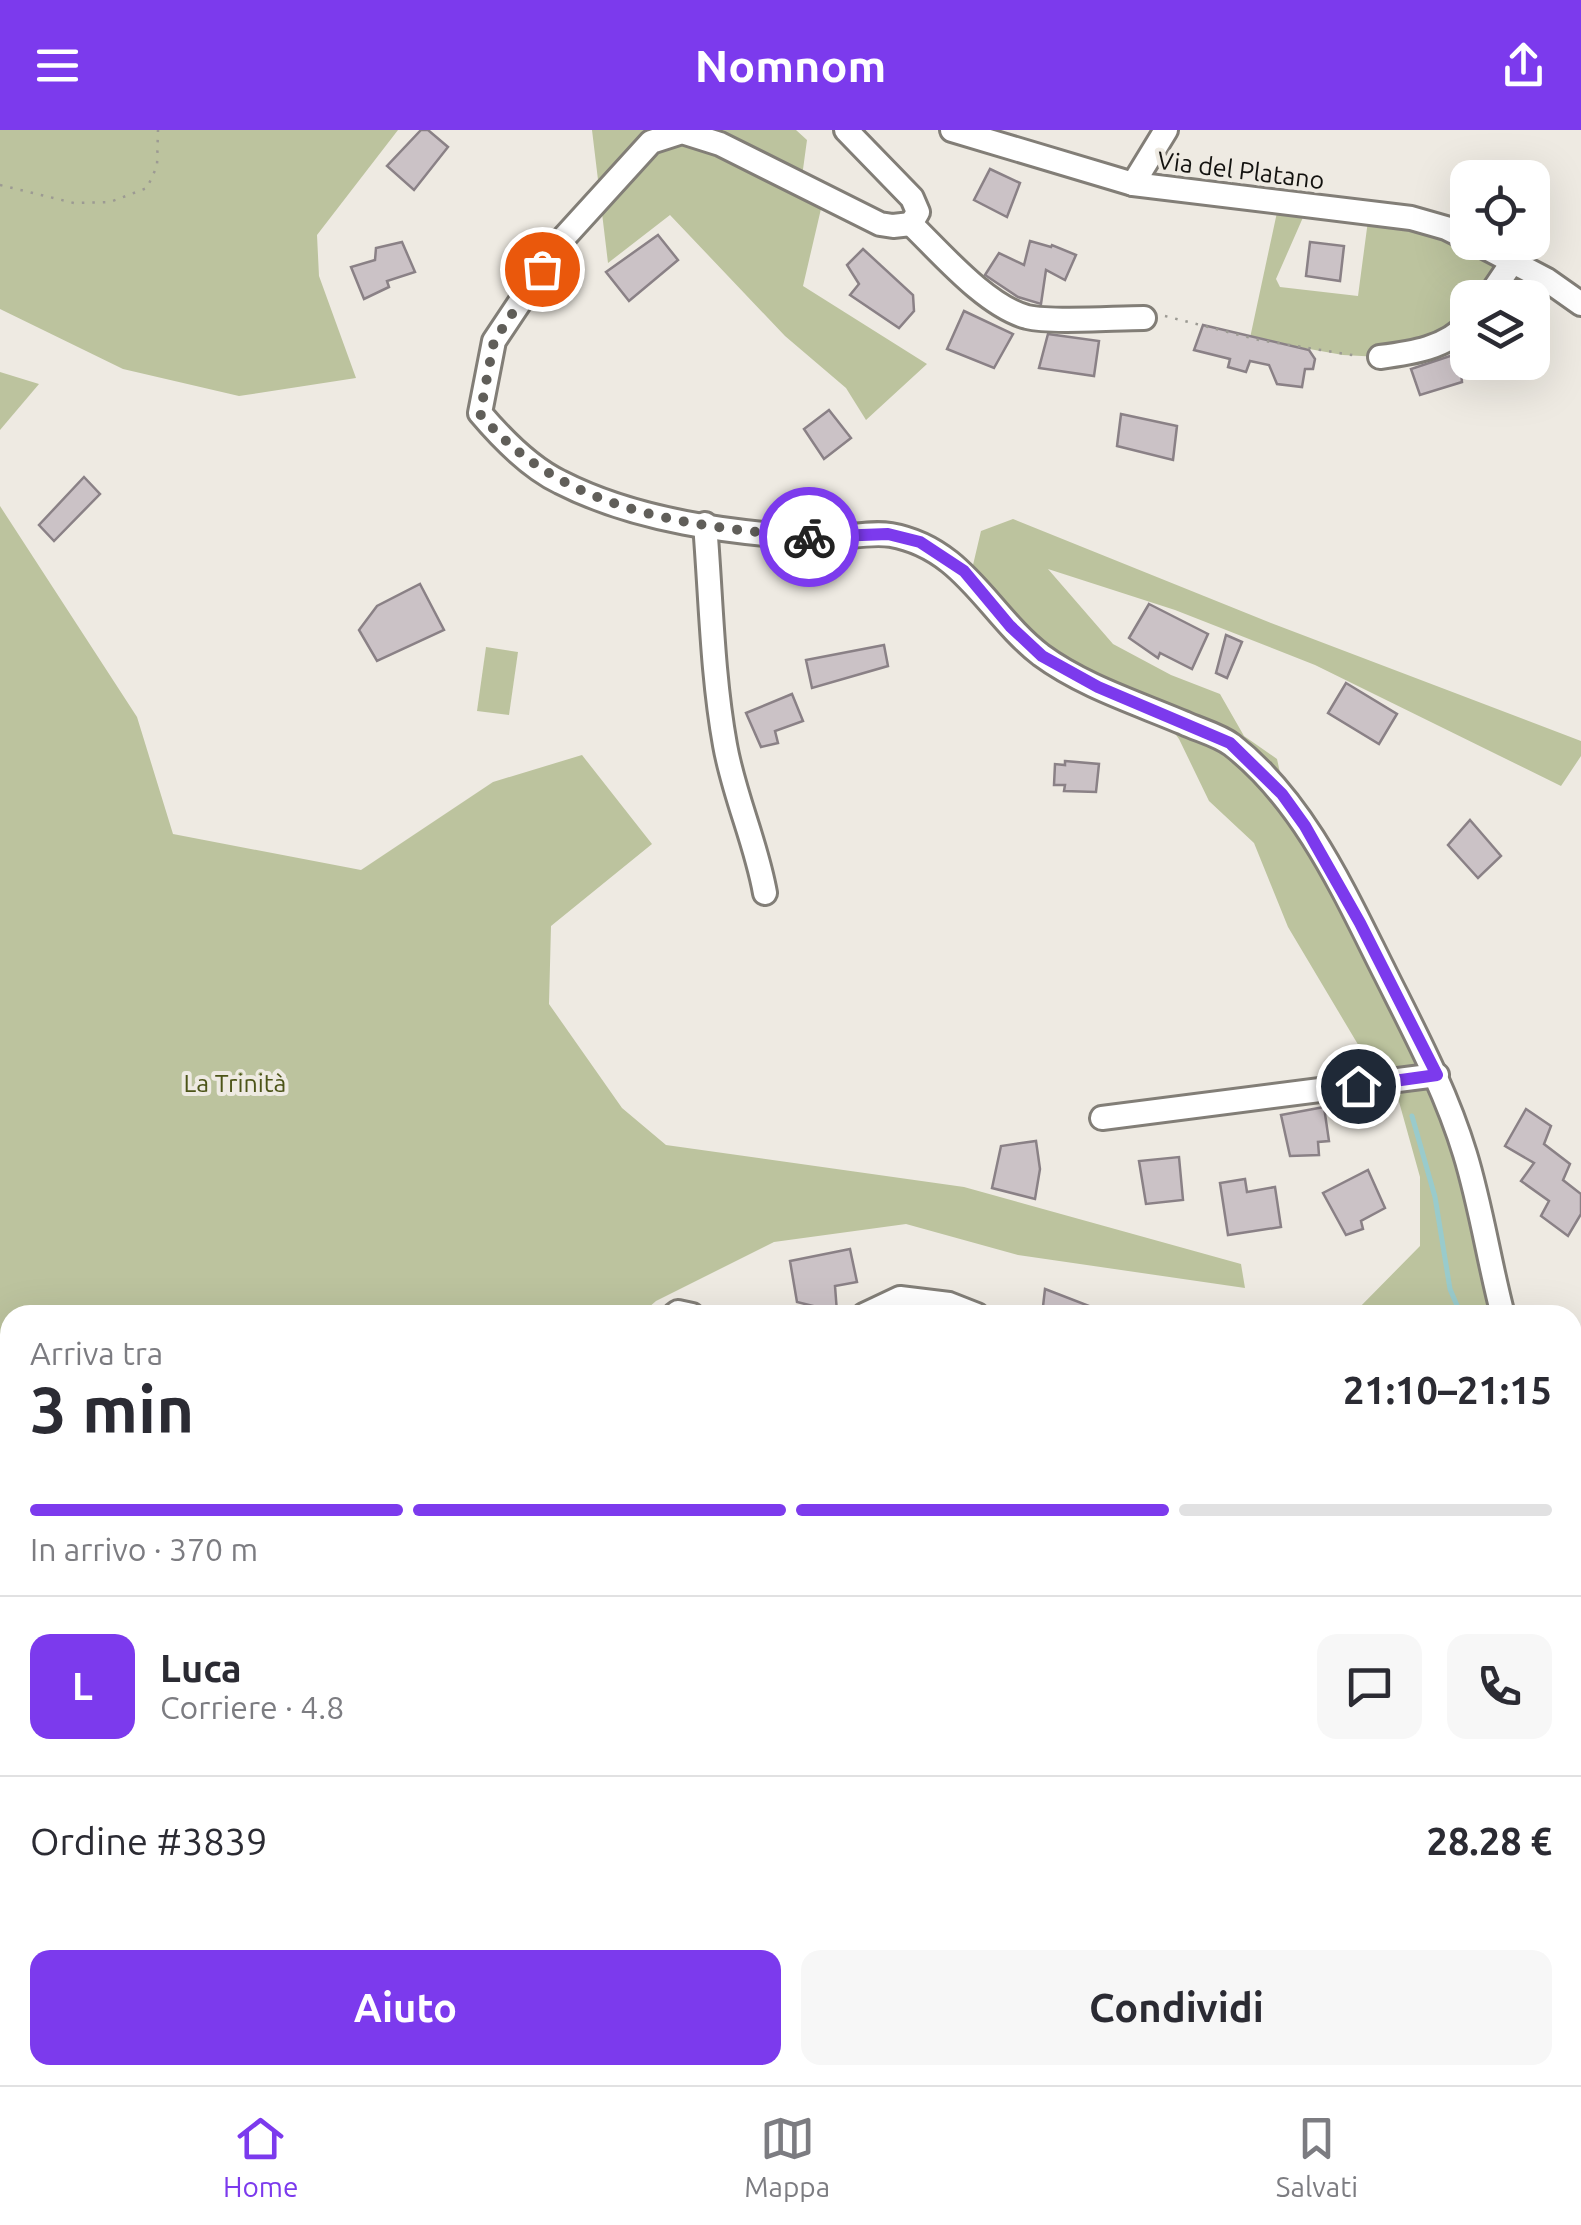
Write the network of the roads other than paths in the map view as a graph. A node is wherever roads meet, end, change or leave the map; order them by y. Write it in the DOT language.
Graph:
graph roads {
  1 [pos="846,130"];
  2 [pos="952,130"];
  3 [pos="1166,130"];
  4 [pos="1133,184"];
  5 [pos="911,224"];
  6 [pos="1450,230"];
  7 [pos="1513,261"];
  8 [pos="1500,280"];
  9 [pos="1581,304"];
  10 [pos="1144,318"];
  11 [pos="1450,338"];
  12 [pos="1380,357"];
  13 [pos="705,524"];
  14 [pos="765,893"];
  15 [pos="1437,1075"];
  16 [pos="1102,1118"];
  17 [pos="885,1305"];
  18 [pos="952,1305"];
  19 [pos="1501,1305"];
  1 -- 5 [label="street"];
  2 -- 4 [label="street, Via del Platano"];
  3 -- 4 [label="street"];
  4 -- 6 [label="street, Via del Platano"];
  5 -- 10 [label="street"];
  5 -- 13 [label="street"];
  7 -- 8 [label="street"];
  7 -- 9 [label="street"];
  11 -- 12 [label="street"];
  13 -- 14 [label="street"];
  13 -- 15 [label="street"];
  15 -- 16 [label="street"];
  15 -- 19 [label="street"];
  17 -- 18 [label="street"];
}
